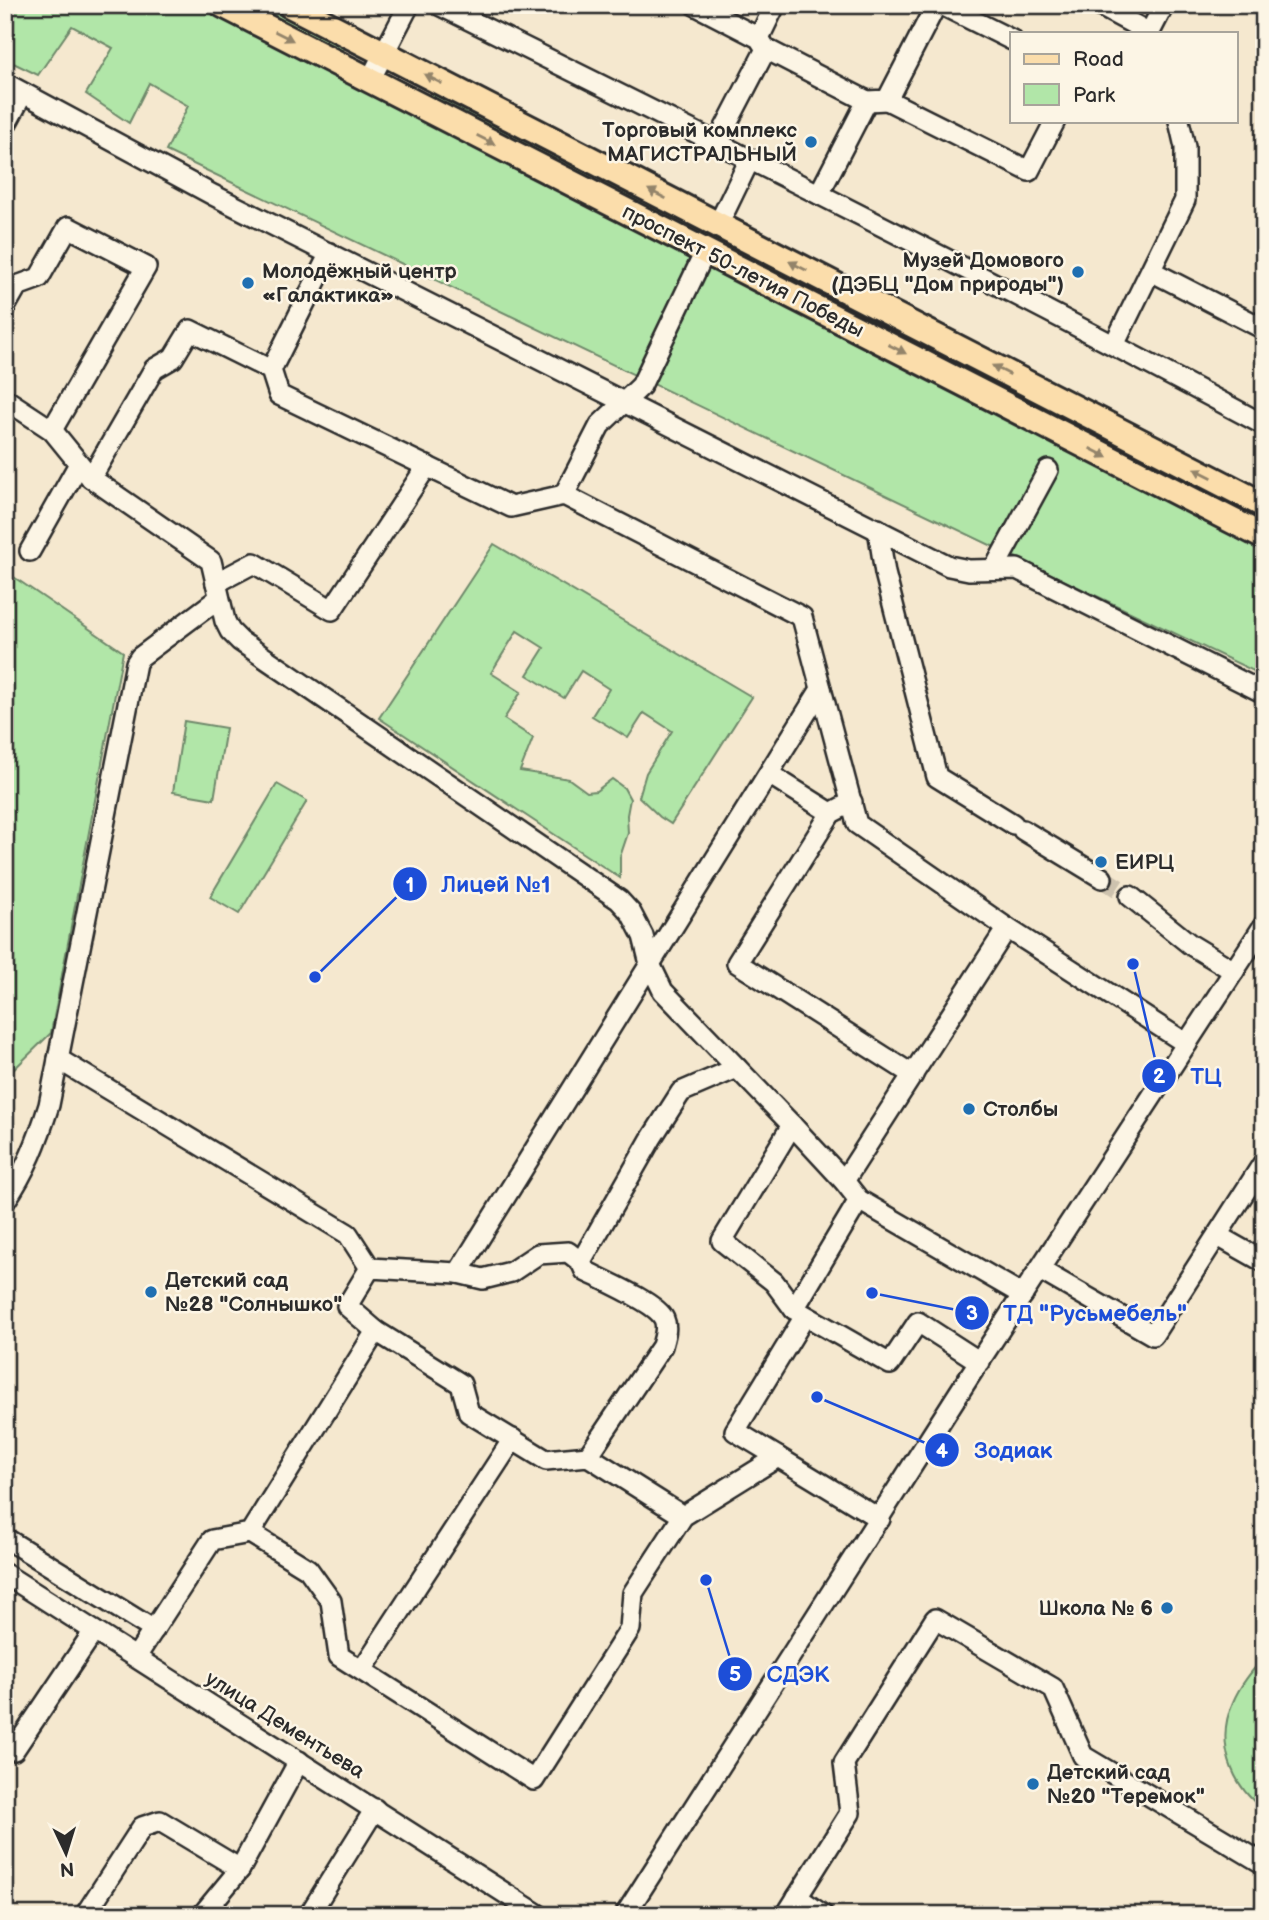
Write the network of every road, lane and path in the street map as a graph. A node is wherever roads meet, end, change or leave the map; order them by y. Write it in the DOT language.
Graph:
graph roads {
  1 [pos="223,5"];
  2 [pos="290,5"];
  3 [pos="409,5"];
  4 [pos="439,5"];
  5 [pos="695,5"];
  6 [pos="775,5"];
  7 [pos="936,5"];
  8 [pos="942,5"];
  9 [pos="1098,5"];
  10 [pos="1164,5"];
  11 [pos="1121,26"];
  12 [pos="1146,32"];
  13 [pos="1150,32"];
  14 [pos="1010,39"];
  15 [pos="763,43"];
  16 [pos="384,54"];
  17 [pos="370,80"];
  18 [pos="5,83"];
  19 [pos="23,93"];
  20 [pos="887,100"];
  21 [pos="867,101"];
  22 [pos="1054,122"];
  23 [pos="1180,122"];
  24 [pos="5,126"];
  25 [pos="717,143"];
  26 [pos="750,159"];
  27 [pos="820,194"];
  28 [pos="718,225"];
  29 [pos="705,252"];
  30 [pos="330,253"];
  31 [pos="1151,271"];
  32 [pos="5,307"];
  33 [pos="1264,329"];
  34 [pos="1114,345"];
  35 [pos="271,370"];
  36 [pos="5,399"];
  37 [pos="625,402"];
  38 [pos="1264,425"];
  39 [pos="52,430"];
  40 [pos="427,466"];
  41 [pos="1048,470"];
  42 [pos="85,471"];
  43 [pos="564,495"];
  44 [pos="1264,505"];
  45 [pos="878,529"];
  46 [pos="1264,537"];
  47 [pos="30,551"];
  48 [pos="994,569"];
  49 [pos="218,591"];
  50 [pos="821,689"];
  51 [pos="1264,693"];
  52 [pos="769,774"];
  53 [pos="852,802"];
  54 [pos="831,813"];
  55 [pos="1102,878"];
  56 [pos="1130,896"];
  57 [pos="1264,925"];
  58 [pos="1007,928"];
  59 [pos="650,964"];
  60 [pos="1234,971"];
  61 [pos="1187,1044"];
  62 [pos="58,1059"];
  63 [pos="737,1068"];
  64 [pos="913,1075"];
  65 [pos="792,1125"];
  66 [pos="1264,1162"];
  67 [pos="844,1181"];
  68 [pos="859,1200"];
  69 [pos="5,1201"];
  70 [pos="1218,1236"];
  71 [pos="581,1262"];
  72 [pos="1264,1262"];
  73 [pos="370,1268"];
  74 [pos="1040,1270"];
  75 [pos="458,1273"];
  76 [pos="1023,1295"];
  77 [pos="799,1312"];
  78 [pos="376,1331"];
  79 [pos="980,1362"];
  80 [pos="513,1439"];
  81 [pos="588,1456"];
  82 [pos="778,1457"];
  83 [pos="682,1516"];
  84 [pos="880,1519"];
  85 [pos="250,1532"];
  86 [pos="5,1538"];
  87 [pos="5,1574"];
  88 [pos="94,1630"];
  89 [pos="154,1630"];
  90 [pos="136,1657"];
  91 [pos="362,1670"];
  92 [pos="5,1744"];
  93 [pos="299,1761"];
  94 [pos="375,1809"];
  95 [pos="1264,1864"];
  96 [pos="240,1869"];
  97 [pos="797,1897"];
  98 [pos="85,1915"];
  99 [pos="202,1915"];
  100 [pos="309,1915"];
  101 [pos="539,1915"];
  102 [pos="625,1915"];
  103 [pos="786,1915"];
  104 [pos="823,1915"];
  1 -- 17 [label="main road, проспект 50-летия Победы, one-way"];
  2 -- 16 [label="main road, проспект 50-летия Победы"];
  3 -- 16 [label="street"];
  4 -- 25 [label="street"];
  5 -- 15 [label="street"];
  6 -- 15 [label="street"];
  7 -- 20 [label="street"];
  8 -- 14 [label="street"];
  9 -- 11 [label="street"];
  10 -- 13 [label="street"];
  11 -- 12 [label="street"];
  15 -- 21 [label="street"];
  15 -- 25 [label="street"];
  16 -- 17 [label="street"];
  28 -- 16 [label="main road, проспект 50-летия Победы, one-way"];
  17 -- 29 [label="main road, проспект 50-летия Победы, one-way"];
  18 -- 19 [label="street"];
  19 -- 24 [label="street"];
  19 -- 30 [label="street"];
  20 -- 21 [label="street"];
  20 -- 22 [label="street"];
  21 -- 27 [label="street"];
  23 -- 31 [label="street"];
  25 -- 26 [label="street"];
  26 -- 27 [label="street"];
  26 -- 28 [label="street"];
  27 -- 34 [label="street"];
  44 -- 28 [label="main road, проспект 50-летия Победы, one-way"];
  29 -- 37 [label="street"];
  29 -- 46 [label="main road, проспект 50-летия Победы, one-way"];
  30 -- 35 [label="street"];
  30 -- 37 [label="street"];
  31 -- 33 [label="street"];
  31 -- 34 [label="street"];
  32 -- 39 [label="street"];
  34 -- 38 [label="street"];
  35 -- 40 [label="street"];
  35 -- 42 [label="street"];
  36 -- 39 [label="street"];
  37 -- 43 [label="street"];
  37 -- 45 [label="street"];
  39 -- 42 [label="street"];
  40 -- 43 [label="street"];
  40 -- 49 [label="street"];
  41 -- 48 [label="street"];
  42 -- 47 [label="street"];
  42 -- 49 [label="street"];
  43 -- 50 [label="street"];
  45 -- 48 [label="street"];
  45 -- 55 [label="street"];
  48 -- 51 [label="street"];
  49 -- 59 [label="street"];
  49 -- 62 [label="street"];
  50 -- 52 [label="street"];
  50 -- 53 [label="street"];
  52 -- 54 [label="street"];
  52 -- 59 [label="street"];
  53 -- 54 [label="street"];
  53 -- 58 [label="street"];
  54 -- 64 [label="street"];
  56 -- 60 [label="street"];
  57 -- 60 [label="street"];
  58 -- 61 [label="street"];
  58 -- 64 [label="street"];
  59 -- 63 [label="street"];
  59 -- 75 [label="street"];
  60 -- 61 [label="street"];
  61 -- 74 [label="street"];
  62 -- 69 [label="street"];
  62 -- 73 [label="street"];
  63 -- 65 [label="street"];
  63 -- 71 [label="street"];
  64 -- 67 [label="street"];
  65 -- 67 [label="street"];
  65 -- 77 [label="street"];
  66 -- 70 [label="street"];
  67 -- 68 [label="street"];
  68 -- 76 [label="street"];
  68 -- 77 [label="street"];
  70 -- 72 [label="street"];
  70 -- 74 [label="street"];
  71 -- 75 [label="street"];
  71 -- 81 [label="street"];
  73 -- 75 [label="street"];
  73 -- 78 [label="street"];
  74 -- 76 [label="street"];
  76 -- 79 [label="street"];
  77 -- 79 [label="street"];
  77 -- 82 [label="street"];
  78 -- 80 [label="street"];
  78 -- 85 [label="street"];
  79 -- 84 [label="street"];
  80 -- 81 [label="street"];
  80 -- 91 [label="street"];
  81 -- 83 [label="street"];
  82 -- 83 [label="street"];
  82 -- 84 [label="street"];
  83 -- 91 [label="street"];
  84 -- 102 [label="street"];
  85 -- 89 [label="street"];
  85 -- 91 [label="street"];
  86 -- 89 [label="street"];
  87 -- 88 [label="street, улица Дементьева"];
  88 -- 90 [label="street, улица Дементьева"];
  88 -- 92 [label="street"];
  89 -- 90 [label="street"];
  90 -- 93 [label="street, улица Дементьева"];
  93 -- 94 [label="street, улица Дементьева"];
  93 -- 96 [label="street"];
  94 -- 100 [label="street"];
  94 -- 101 [label="street, улица Дементьева"];
  95 -- 97 [label="street"];
  96 -- 98 [label="street"];
  96 -- 99 [label="street"];
  97 -- 103 [label="street"];
  97 -- 104 [label="street"];
}
